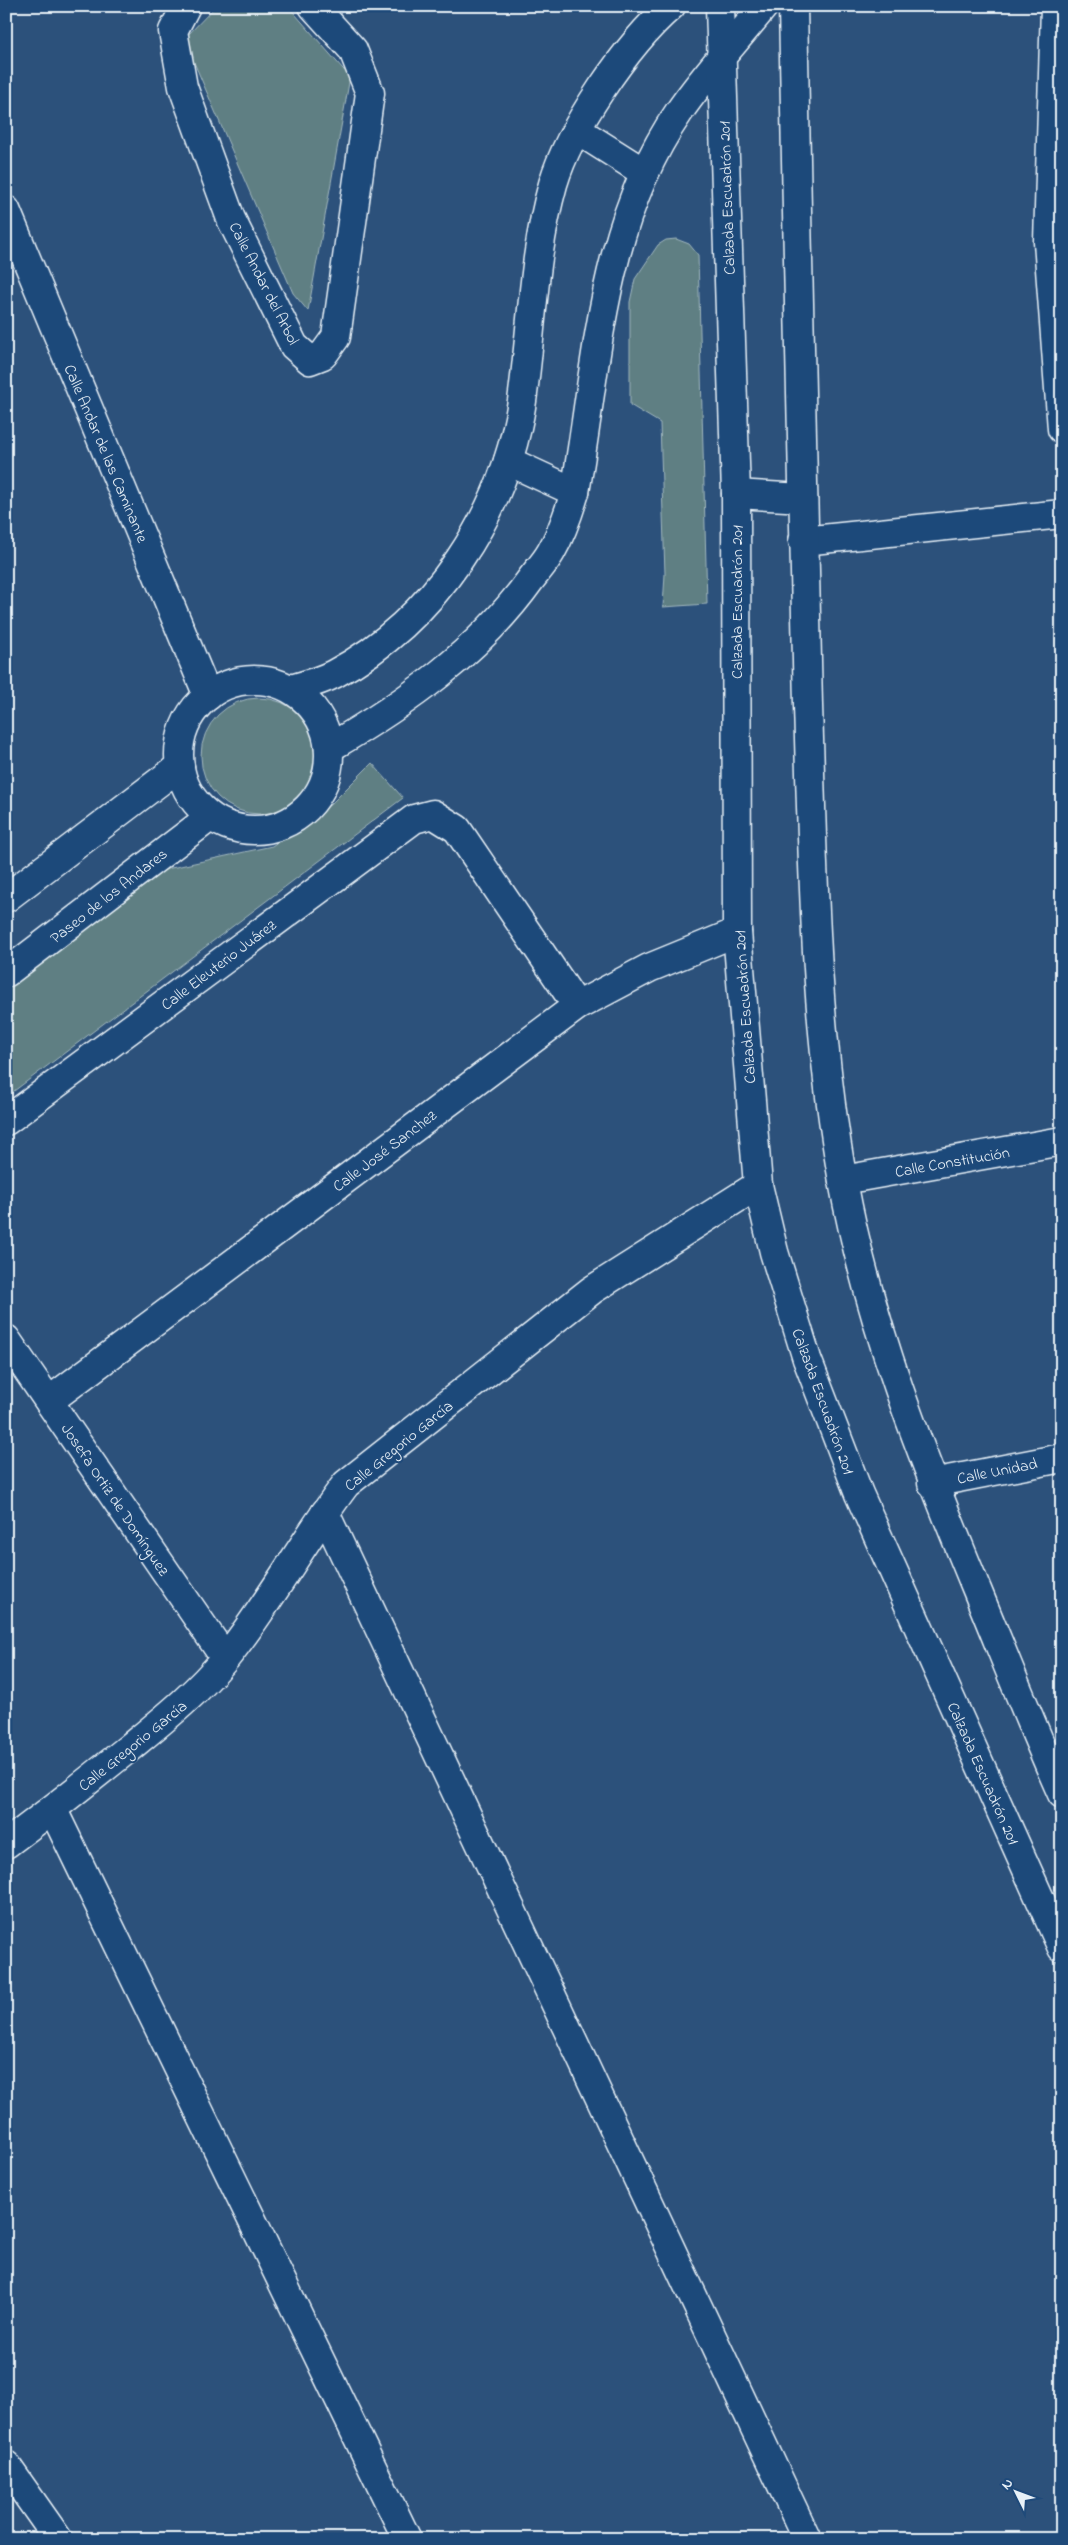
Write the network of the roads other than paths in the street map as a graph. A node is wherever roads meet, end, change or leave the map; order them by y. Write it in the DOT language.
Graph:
graph roads {
  1 [pos="186,6"];
  2 [pos="313,6"];
  3 [pos="671,6"];
  4 [pos="720,6"];
  5 [pos="764,6"];
  6 [pos="793,6"];
  7 [pos="1054,6"];
  8 [pos="722,59"];
  9 [pos="577,130"];
  10 [pos="645,173"];
  11 [pos="6,210"];
  12 [pos="1062,429"];
  13 [pos="508,462"];
  14 [pos="575,492"];
  15 [pos="736,494"];
  16 [pos="803,498"];
  17 [pos="1062,514"];
  18 [pos="803,541"];
  19 [pos="291,689"];
  20 [pos="208,696"];
  21 [pos="329,748"];
  22 [pos="180,766"];
  23 [pos="210,816"];
  24 [pos="6,898"];
  25 [pos="737,932"];
  26 [pos="6,974"];
  27 [pos="577,1006"];
  28 [pos="6,1121"];
  29 [pos="1062,1141"];
  30 [pos="843,1180"];
  31 [pos="758,1185"];
  32 [pos="6,1339"];
  33 [pos="49,1401"];
  34 [pos="1062,1458"];
  35 [pos="932,1483"];
  36 [pos="325,1512"];
  37 [pos="226,1658"];
  38 [pos="1056,1765"];
  39 [pos="1062,1794"];
  40 [pos="53,1810"];
  41 [pos="6,1844"];
  42 [pos="1062,1948"];
  43 [pos="6,2465"];
  44 [pos="58,2539"];
  45 [pos="407,2539"];
  46 [pos="807,2539"];
  1 -- 2 [label="street, Calle Andar del Arbol"];
  3 -- 9 [label="street"];
  4 -- 8 [label="street, Calzada Escuadrón 201"];
  5 -- 8 [label="street"];
  6 -- 16 [label="street"];
  7 -- 12 [label="street"];
  8 -- 10 [label="street"];
  8 -- 15 [label="street, Calzada Escuadrón 201"];
  9 -- 10 [label="street"];
  9 -- 13 [label="street"];
  10 -- 14 [label="street"];
  11 -- 20 [label="street, Calle Andar de las Caminante"];
  13 -- 14 [label="street"];
  13 -- 19 [label="street"];
  14 -- 21 [label="street"];
  15 -- 16 [label="street"];
  15 -- 25 [label="street, Calzada Escuadrón 201"];
  16 -- 18 [label="street"];
  17 -- 18 [label="street"];
  18 -- 30 [label="street"];
  19 -- 20 [label="street"];
  19 -- 21 [label="street"];
  20 -- 22 [label="street"];
  21 -- 23 [label="street"];
  22 -- 23 [label="street"];
  22 -- 24 [label="street"];
  23 -- 26 [label="street, Paseo de los Andares"];
  25 -- 27 [label="street, Calle José Sanchez"];
  25 -- 31 [label="street, Calzada Escuadrón 201"];
  27 -- 28 [label="street, Calle Eleuterio Juárez"];
  27 -- 33 [label="street, Calle José Sanchez"];
  29 -- 30 [label="street, Calle Constitución"];
  30 -- 35 [label="street"];
  31 -- 36 [label="street, Calle Gregorio García"];
  31 -- 42 [label="street, Calzada Escuadrón 201"];
  32 -- 33 [label="street, Josefa Ortiz de Domínguez"];
  33 -- 37 [label="street, Josefa Ortiz de Domínguez"];
  34 -- 35 [label="street, Calle Unidad"];
  35 -- 38 [label="street"];
  36 -- 37 [label="street, Calle Gregorio García"];
  36 -- 46 [label="street"];
  37 -- 40 [label="street, Calle Gregorio García"];
  38 -- 39 [label="street"];
  40 -- 41 [label="street, Calle Gregorio García"];
  40 -- 45 [label="street"];
  43 -- 44 [label="street"];
}
